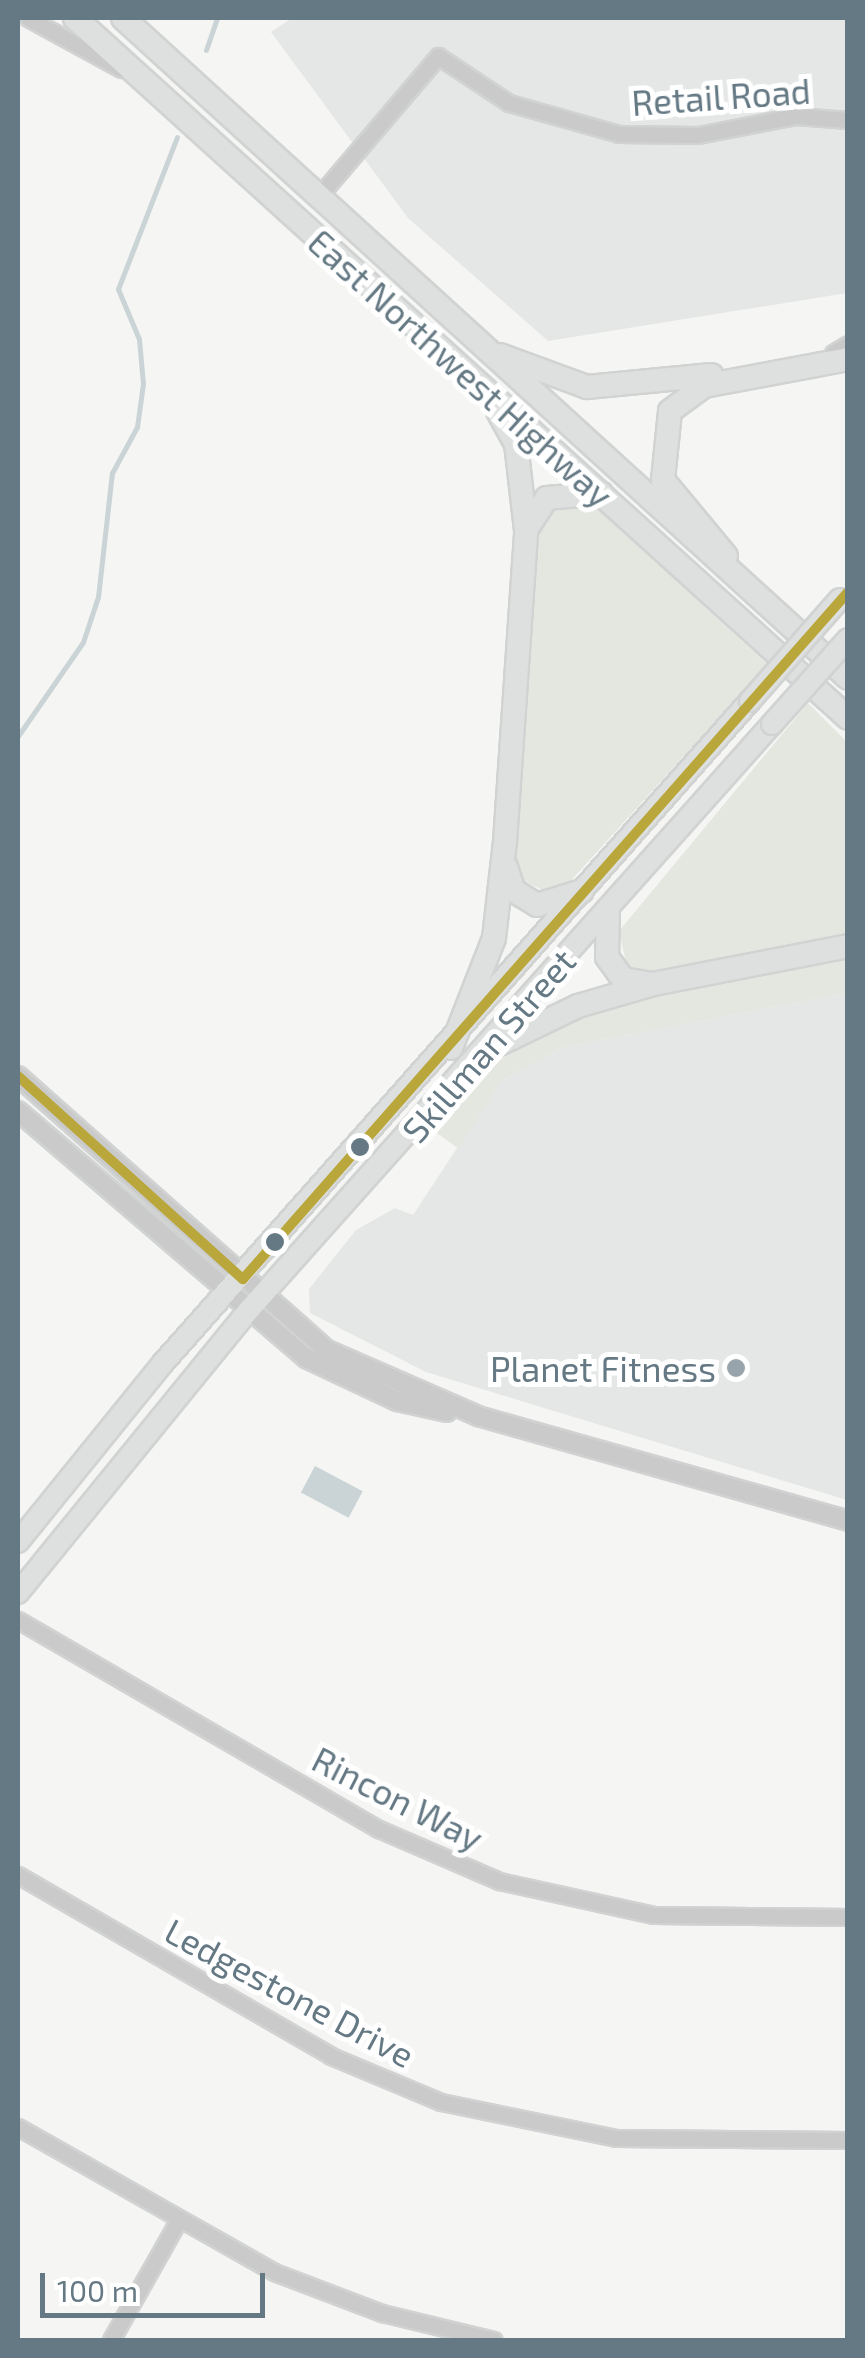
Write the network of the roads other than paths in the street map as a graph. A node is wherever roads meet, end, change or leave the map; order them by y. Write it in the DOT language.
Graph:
graph roads {
  1 [pos="28,18"];
  2 [pos="74,18"];
  3 [pos="123,18"];
  4 [pos="150,86"];
  5 [pos="848,120"];
  6 [pos="231,160"];
  7 [pos="319,196"];
  8 [pos="488,350"];
  9 [pos="844,351"];
  10 [pos="492,399"];
  11 [pos="600,494"];
  12 [pos="526,530"];
  13 [pos="740,580"];
  14 [pos="844,595"];
  15 [pos="848,638"];
  16 [pos="848,678"];
  17 [pos="848,718"];
  18 [pos="505,842"];
  19 [pos="582,891"];
  20 [pos="608,910"];
  21 [pos="848,946"];
  22 [pos="654,984"];
  23 [pos="452,1048"];
  24 [pos="481,1053"];
  25 [pos="18,1076"];
  26 [pos="40,1096"];
  27 [pos="20,1114"];
  28 [pos="387,1117"];
  29 [pos="411,1133"];
  30 [pos="236,1287"];
  31 [pos="255,1304"];
  32 [pos="848,1521"];
  33 [pos="18,1542"];
  34 [pos="18,1593"];
  35 [pos="18,1620"];
  36 [pos="18,1875"];
  37 [pos="848,1917"];
  38 [pos="18,2127"];
  39 [pos="848,2140"];
  40 [pos="178,2220"];
  41 [pos="111,2340"];
  42 [pos="494,2340"];
  1 -- 4 [label="street"];
  2 -- 4 [label="main road, East Northwest Highway"];
  3 -- 7 [label="main road, East Northwest Highway"];
  4 -- 6 [label="main road, East Northwest Highway"];
  5 -- 7 [label="street, Retail Road"];
  6 -- 7 [label="main road"];
  6 -- 10 [label="main road, East Northwest Highway"];
  7 -- 8 [label="main road, East Northwest Highway"];
  8 -- 9 [label="main road"];
  8 -- 13 [label="main road, East Northwest Highway"];
  9 -- 13 [label="main road"];
  10 -- 11 [label="main road, East Northwest Highway"];
  10 -- 12 [label="main road"];
  11 -- 12 [label="main road"];
  11 -- 17 [label="main road, East Northwest Highway"];
  12 -- 18 [label="main road"];
  13 -- 16 [label="main road, East Northwest Highway"];
  14 -- 19 [label="main road, Skillman Street, bridge"];
  15 -- 20 [label="main road, Skillman Street, bridge"];
  18 -- 19 [label="main road"];
  18 -- 23 [label="main road"];
  19 -- 23 [label="main road, Skillman Street"];
  20 -- 22 [label="main road"];
  20 -- 24 [label="main road, Skillman Street"];
  21 -- 22 [label="main road"];
  22 -- 24 [label="main road"];
  23 -- 28 [label="main road, Skillman Street"];
  24 -- 29 [label="main road, Skillman Street"];
  25 -- 26 [label="street"];
  26 -- 27 [label="street"];
  26 -- 30 [label="street"];
  27 -- 30 [label="street"];
  28 -- 29 [label="main road"];
  28 -- 30 [label="main road, Skillman Street"];
  29 -- 31 [label="main road, Skillman Street"];
  30 -- 31 [label="street"];
  30 -- 33 [label="main road, Skillman Street"];
  31 -- 32 [label="street"];
  31 -- 34 [label="main road, Skillman Street"];
  35 -- 37 [label="street, Rincon Way"];
  36 -- 39 [label="street, Ledgestone Drive"];
  38 -- 40 [label="street"];
  40 -- 41 [label="street"];
  40 -- 42 [label="street"];
}
